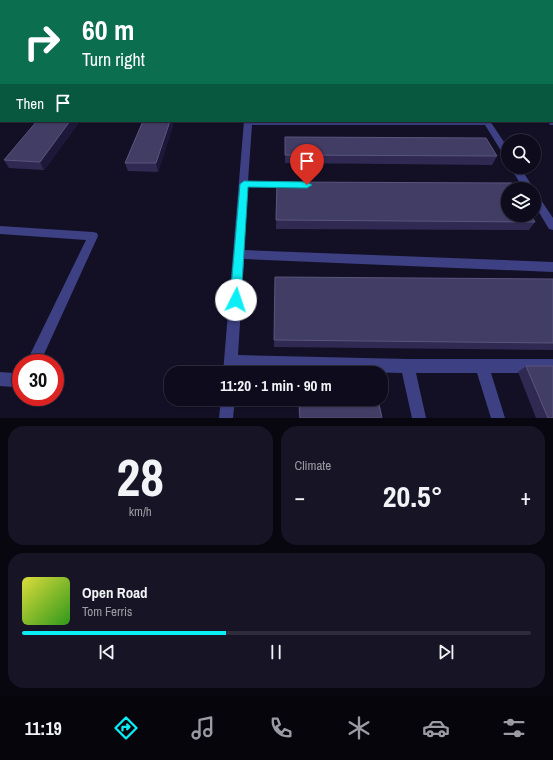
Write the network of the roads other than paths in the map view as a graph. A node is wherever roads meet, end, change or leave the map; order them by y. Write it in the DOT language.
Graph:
graph roads {
  1 [pos="248,122"];
  2 [pos="487,122"];
  3 [pos="501,144"];
  4 [pos="244,184"];
  5 [pos="299,185"];
  6 [pos="488,186"];
  7 [pos="501,187"];
  8 [pos="541,207"];
  9 [pos="553,226"];
  10 [pos="0,230"];
  11 [pos="239,254"];
  12 [pos="553,267"];
  13 [pos="37,354"];
  14 [pos="231,366"];
  15 [pos="388,366"];
  16 [pos="408,366"];
  17 [pos="482,366"];
  18 [pos="553,366"];
  19 [pos="0,379"];
  20 [pos="12,380"];
  21 [pos="227,406"];
  22 [pos="226,418"];
  23 [pos="419,418"];
  24 [pos="498,418"];
  1 -- 2 [label="street"];
  1 -- 4 [label="street"];
  2 -- 3 [label="street"];
  4 -- 5 [label="street"];
  4 -- 11 [label="street"];
  6 -- 7 [label="street"];
  8 -- 9 [label="street"];
  10 -- 13 [label="street"];
  11 -- 12 [label="street"];
  11 -- 14 [label="street"];
  15 -- 16 [label="street"];
  16 -- 17 [label="street"];
  16 -- 23 [label="street"];
  17 -- 18 [label="street"];
  17 -- 24 [label="street"];
  19 -- 20 [label="street"];
  21 -- 22 [label="street"];
}
